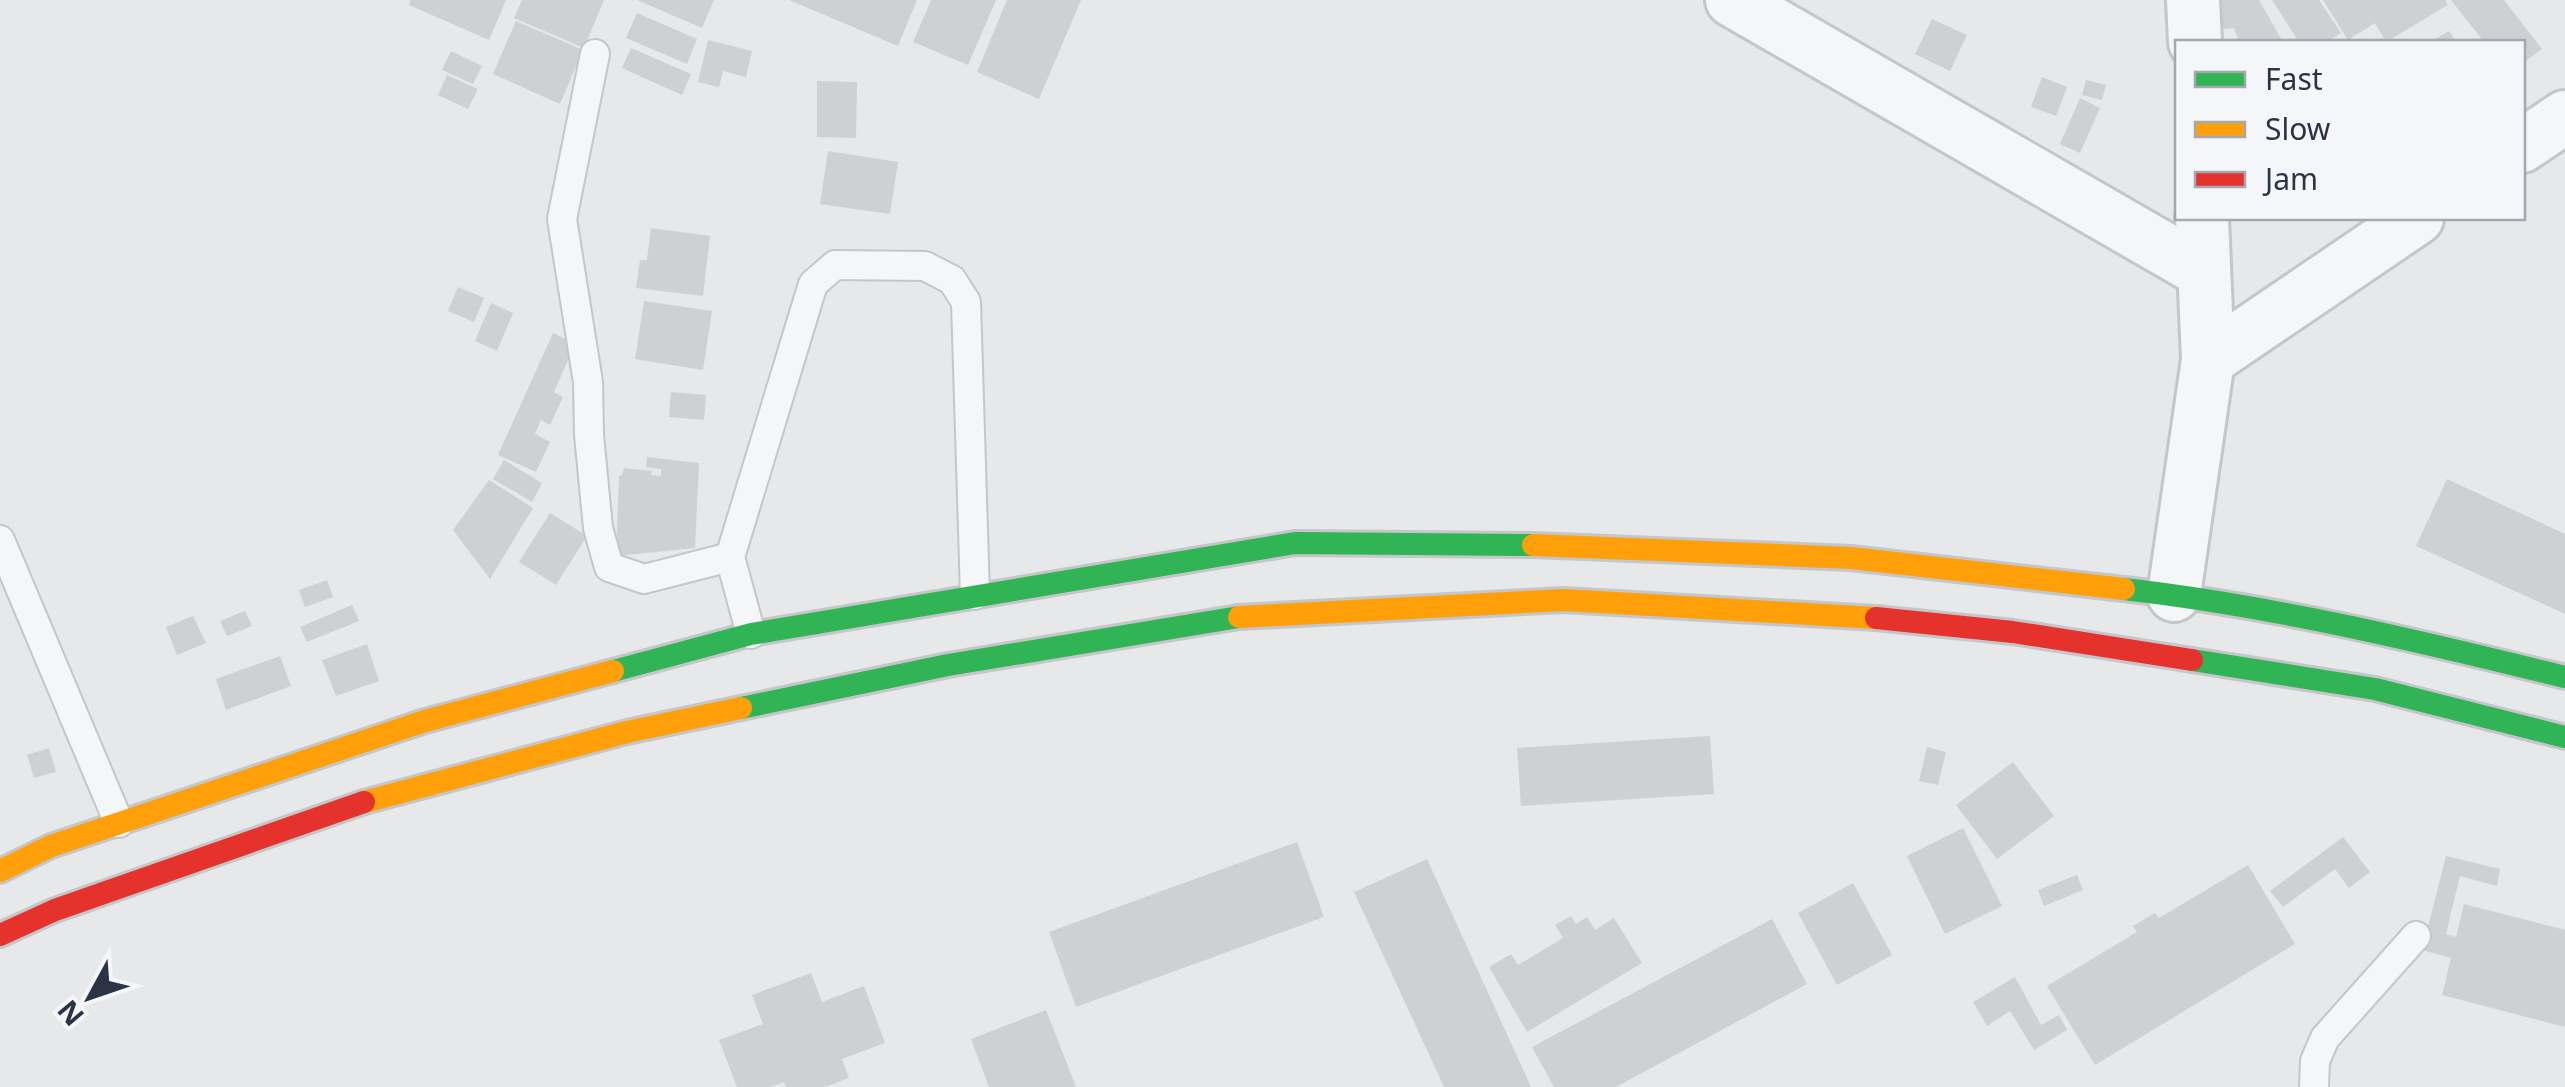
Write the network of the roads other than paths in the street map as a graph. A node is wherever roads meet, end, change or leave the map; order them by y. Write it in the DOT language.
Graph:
graph roads {
  1 [pos="1732,0"];
  2 [pos="2193,0"];
  3 [pos="2195,40"];
  4 [pos="595,54"];
  5 [pos="2565,117"];
  6 [pos="2525,144"];
  7 [pos="2202,220"];
  8 [pos="2414,220"];
  9 [pos="2204,272"];
  10 [pos="2208,360"];
  11 [pos="0,540"];
  12 [pos="730,557"];
  13 [pos="975,595"];
  14 [pos="2174,595"];
  15 [pos="750,634"];
  16 [pos="2565,677"];
  17 [pos="2565,737"];
  18 [pos="119,823"];
  19 [pos="0,871"];
  20 [pos="0,935"];
  21 [pos="2416,936"];
  22 [pos="2314,1087"];
  1 -- 9 [label="street"];
  2 -- 3 [label="street"];
  4 -- 12 [label="lane"];
  5 -- 6 [label="street"];
  7 -- 9 [label="street"];
  8 -- 10 [label="street"];
  9 -- 10 [label="street"];
  10 -- 14 [label="street"];
  11 -- 18 [label="lane"];
  12 -- 13 [label="lane"];
  12 -- 15 [label="lane"];
  13 -- 14 [label="street"];
  13 -- 15 [label="street"];
  14 -- 16 [label="street"];
  15 -- 18 [label="street"];
  17 -- 20 [label="street"];
  18 -- 19 [label="street"];
  21 -- 22 [label="lane"];
}
